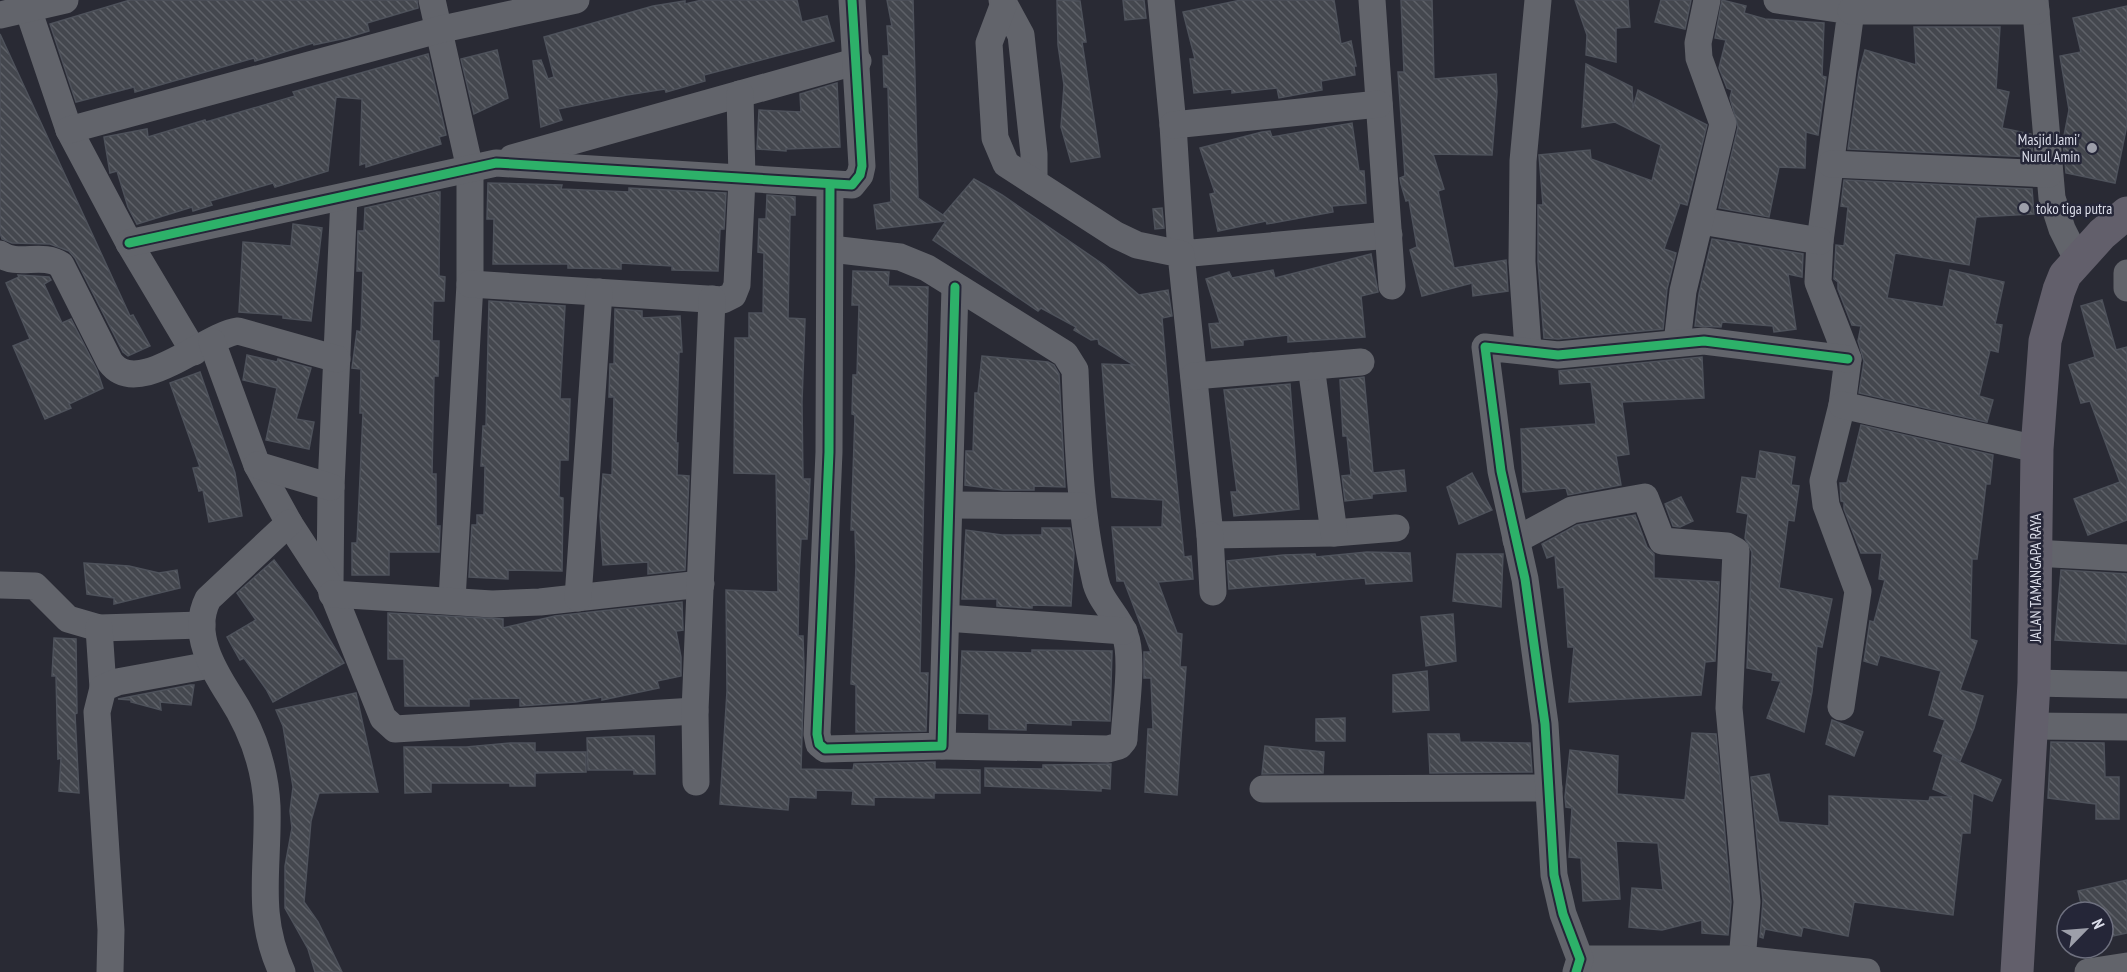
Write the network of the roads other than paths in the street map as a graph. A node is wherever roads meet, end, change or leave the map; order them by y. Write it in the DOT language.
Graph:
graph roads {
  1 [pos="65,0"];
  2 [pos="432,0"];
  3 [pos="576,0"];
  4 [pos="852,0"];
  5 [pos="1161,0"];
  6 [pos="1372,0"];
  7 [pos="1538,0"];
  8 [pos="1707,0"];
  9 [pos="1777,0"];
  10 [pos="1003,3"];
  11 [pos="2035,6"];
  12 [pos="28,9"];
  13 [pos="1851,11"];
  14 [pos="0,15"];
  15 [pos="438,30"];
  16 [pos="858,61"];
  17 [pos="740,94"];
  18 [pos="1379,104"];
  19 [pos="1173,125"];
  20 [pos="69,130"];
  21 [pos="496,163"];
  22 [pos="1831,164"];
  23 [pos="470,169"];
  24 [pos="2049,174"];
  25 [pos="742,179"];
  26 [pos="1034,182"];
  27 [pos="830,185"];
  28 [pos="344,196"];
  29 [pos="2127,213"];
  30 [pos="1701,220"];
  31 [pos="1389,235"];
  32 [pos="1820,241"];
  33 [pos="129,243"];
  34 [pos="831,249"];
  35 [pos="0,254"];
  36 [pos="1181,255"];
  37 [pos="2078,261"];
  38 [pos="2127,273"];
  39 [pos="470,284"];
  40 [pos="1392,286"];
  41 [pos="955,287"];
  42 [pos="2127,288"];
  43 [pos="599,292"];
  44 [pos="712,299"];
  45 [pos="1677,343"];
  46 [pos="203,346"];
  47 [pos="1528,349"];
  48 [pos="337,359"];
  49 [pos="1848,359"];
  50 [pos="1361,362"];
  51 [pos="1311,366"];
  52 [pos="1194,376"];
  53 [pos="1842,405"];
  54 [pos="2037,449"];
  55 [pos="257,465"];
  56 [pos="332,488"];
  57 [pos="950,505"];
  58 [pos="1081,506"];
  59 [pos="289,523"];
  60 [pos="1396,528"];
  61 [pos="1334,533"];
  62 [pos="1209,534"];
  63 [pos="1516,540"];
  64 [pos="2034,553"];
  65 [pos="2127,558"];
  66 [pos="701,584"];
  67 [pos="0,585"];
  68 [pos="331,590"];
  69 [pos="1213,592"];
  70 [pos="578,598"];
  71 [pos="452,600"];
  72 [pos="946,618"];
  73 [pos="202,625"];
  74 [pos="99,628"];
  75 [pos="1124,631"];
  76 [pos="210,665"];
  77 [pos="2034,682"];
  78 [pos="2127,685"];
  79 [pos="103,688"];
  80 [pos="1842,707"];
  81 [pos="695,711"];
  82 [pos="2031,726"];
  83 [pos="2127,727"];
  84 [pos="942,746"];
  85 [pos="696,782"];
  86 [pos="1549,788"];
  87 [pos="1263,789"];
  88 [pos="1741,965"];
  89 [pos="1578,966"];
  90 [pos="2127,966"];
  91 [pos="110,972"];
  92 [pos="282,972"];
  93 [pos="1867,972"];
  94 [pos="2017,972"];
  95 [pos="2088,972"];
  1 -- 12 [label="street"];
  2 -- 15 [label="street"];
  3 -- 15 [label="street"];
  4 -- 16 [label="street"];
  5 -- 19 [label="street"];
  6 -- 18 [label="street"];
  7 -- 47 [label="street"];
  8 -- 30 [label="street"];
  9 -- 13 [label="street"];
  10 -- 26 [label="street"];
  10 -- 26 [label="street"];
  11 -- 13 [label="street"];
  11 -- 24 [label="street"];
  12 -- 14 [label="street"];
  12 -- 20 [label="street"];
  13 -- 22 [label="street"];
  15 -- 20 [label="street"];
  15 -- 23 [label="street"];
  16 -- 17 [label="street"];
  16 -- 27 [label="street"];
  17 -- 21 [label="street"];
  17 -- 25 [label="street"];
  18 -- 19 [label="street"];
  18 -- 31 [label="street"];
  19 -- 36 [label="street"];
  20 -- 33 [label="street"];
  21 -- 23 [label="street"];
  21 -- 25 [label="street"];
  22 -- 24 [label="street"];
  22 -- 32 [label="street"];
  23 -- 28 [label="street"];
  23 -- 39 [label="street"];
  24 -- 37 [label="street"];
  25 -- 27 [label="street"];
  25 -- 44 [label="street"];
  26 -- 36 [label="street"];
  27 -- 34 [label="street"];
  28 -- 33 [label="street"];
  28 -- 48 [label="street"];
  29 -- 37 [label="main road, JALAN TAMANGAPA RAYA"];
  30 -- 32 [label="street"];
  30 -- 45 [label="street"];
  31 -- 36 [label="street"];
  31 -- 40 [label="street"];
  32 -- 49 [label="street"];
  33 -- 46 [label="street"];
  34 -- 41 [label="street"];
  34 -- 84 [label="street"];
  35 -- 46 [label="street"];
  36 -- 52 [label="street"];
  37 -- 54 [label="main road, JALAN TAMANGAPA RAYA"];
  38 -- 42 [label="street"];
  39 -- 43 [label="street"];
  39 -- 71 [label="street"];
  41 -- 57 [label="street"];
  41 -- 58 [label="street"];
  43 -- 44 [label="street"];
  43 -- 70 [label="street"];
  44 -- 66 [label="street"];
  45 -- 47 [label="street"];
  45 -- 49 [label="street"];
  46 -- 48 [label="street"];
  46 -- 55 [label="street"];
  47 -- 63 [label="street"];
  48 -- 56 [label="street"];
  49 -- 53 [label="street"];
  50 -- 51 [label="street"];
  51 -- 52 [label="street"];
  51 -- 61 [label="street"];
  52 -- 62 [label="street"];
  53 -- 54 [label="street"];
  53 -- 80 [label="street"];
  54 -- 64 [label="main road, JALAN TAMANGAPA RAYA"];
  55 -- 56 [label="street"];
  55 -- 59 [label="street"];
  56 -- 68 [label="street"];
  57 -- 58 [label="street"];
  57 -- 72 [label="street"];
  58 -- 75 [label="street"];
  59 -- 68 [label="street"];
  59 -- 73 [label="street"];
  60 -- 61 [label="street"];
  61 -- 62 [label="street"];
  62 -- 69 [label="street"];
  63 -- 86 [label="street"];
  63 -- 88 [label="street"];
  64 -- 65 [label="street"];
  64 -- 77 [label="main road, JALAN TAMANGAPA RAYA"];
  66 -- 70 [label="street"];
  66 -- 81 [label="street"];
  67 -- 74 [label="street"];
  68 -- 71 [label="street"];
  68 -- 81 [label="street"];
  70 -- 71 [label="street"];
  72 -- 75 [label="street"];
  72 -- 84 [label="street"];
  73 -- 74 [label="street"];
  73 -- 76 [label="street"];
  74 -- 79 [label="street"];
  75 -- 84 [label="street"];
  76 -- 79 [label="street"];
  76 -- 92 [label="street"];
  77 -- 78 [label="street"];
  77 -- 82 [label="main road, JALAN TAMANGAPA RAYA"];
  79 -- 91 [label="street"];
  81 -- 85 [label="street"];
  82 -- 83 [label="street"];
  82 -- 94 [label="main road, JALAN TAMANGAPA RAYA"];
  86 -- 87 [label="street"];
  86 -- 89 [label="street"];
  88 -- 89 [label="street"];
  88 -- 93 [label="street"];
  90 -- 95 [label="street"];
}
